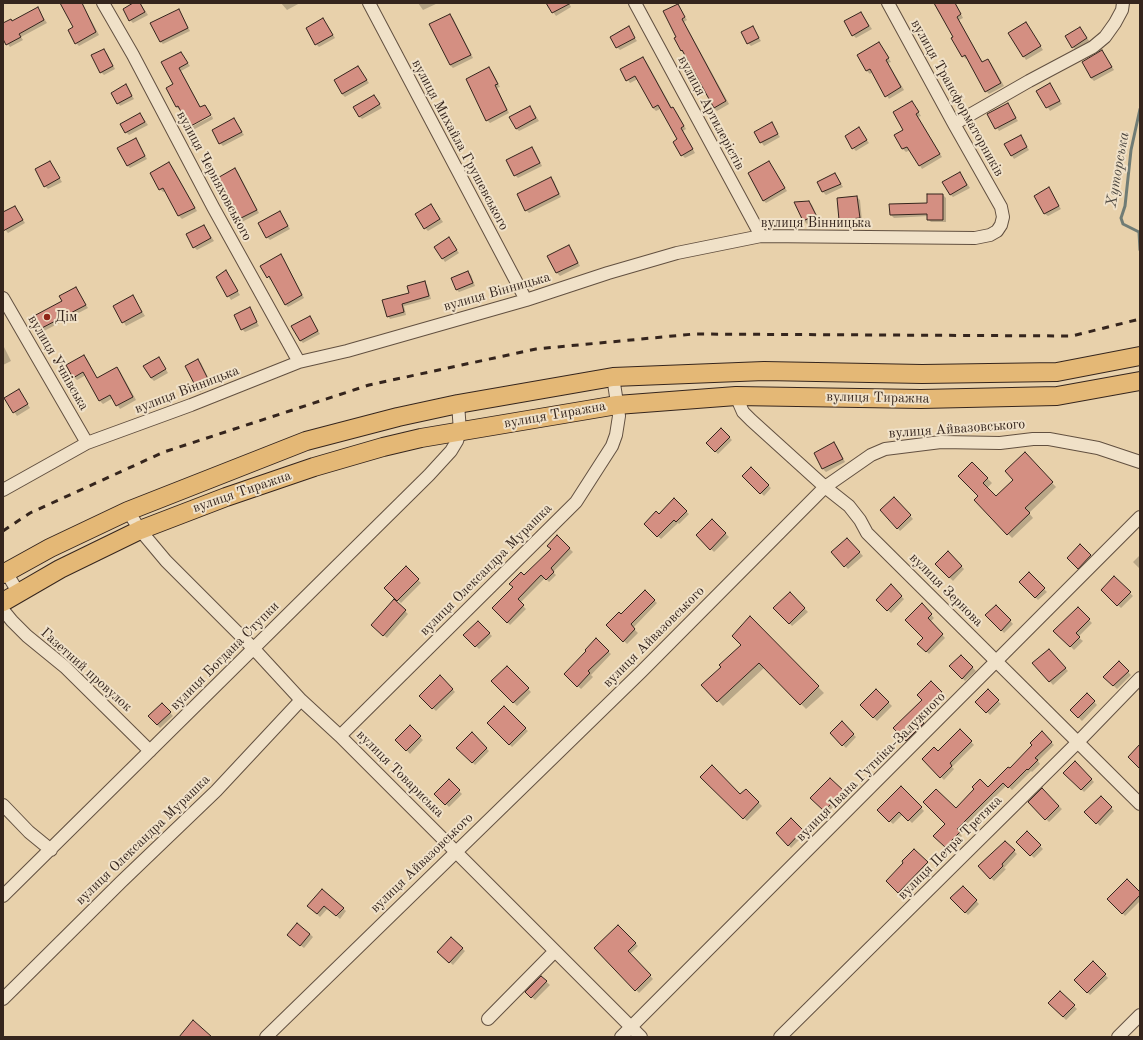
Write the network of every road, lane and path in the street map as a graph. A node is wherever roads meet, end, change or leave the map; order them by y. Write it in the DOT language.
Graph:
graph roads {
  1 [pos="103,3"];
  2 [pos="369,3"];
  3 [pos="635,3"];
  4 [pos="888,3"];
  5 [pos="1123,3"];
  6 [pos="954,124"];
  7 [pos="1001,207"];
  8 [pos="761,236"];
  9 [pos="3,298"];
  10 [pos="526,300"];
  11 [pos="1140,356"];
  12 [pos="299,362"];
  13 [pos="613,377"];
  14 [pos="1140,381"];
  15 [pos="736,396"];
  16 [pos="458,404"];
  17 [pos="617,405"];
  18 [pos="460,431"];
  19 [pos="87,443"];
  20 [pos="1140,462"];
  21 [pos="825,487"];
  22 [pos="3,490"];
  23 [pos="128,511"];
  24 [pos="1140,517"];
  25 [pos="140,530"];
  26 [pos="4,573"];
  27 [pos="18,592"];
  28 [pos="3,602"];
  29 [pos="3,610"];
  30 [pos="254,649"];
  31 [pos="997,662"];
  32 [pos="1140,678"];
  33 [pos="301,700"];
  34 [pos="340,736"];
  35 [pos="1078,742"];
  36 [pos="150,751"];
  37 [pos="1140,804"];
  38 [pos="3,805"];
  39 [pos="50,850"];
  40 [pos="456,852"];
  41 [pos="3,896"];
  42 [pos="555,951"];
  43 [pos="3,999"];
  44 [pos="1140,1015"];
  45 [pos="488,1019"];
  46 [pos="631,1027"];
  47 [pos="266,1037"];
  48 [pos="621,1037"];
  49 [pos="641,1037"];
  50 [pos="780,1037"];
  51 [pos="1118,1037"];
  1 -- 12 [label="street, вулиця Черняховського"];
  2 -- 10 [label="street, вулиця Михайла Грушевського"];
  3 -- 8 [label="street, вулиця Артилерістів"];
  4 -- 6 [label="street, вулиця Трансформаторників"];
  5 -- 6 [label="street"];
  6 -- 7 [label="street, вулиця Трансформаторників"];
  7 -- 8 [label="street, вулиця Вінницька"];
  8 -- 10 [label="street, вулиця Вінницька"];
  9 -- 19 [label="street, вулиця Учнівська"];
  10 -- 12 [label="street, вулиця Вінницька"];
  11 -- 13 [label="main road, вулиця Тиражна"];
  12 -- 19 [label="street, вулиця Вінницька"];
  13 -- 16 [label="main road, вулиця Тиражна"];
  13 -- 17 [label="street, вулиця Олександра Мурашка"];
  14 -- 15 [label="main road, вулиця Тиражна"];
  15 -- 17 [label="main road, вулиця Тиражна"];
  15 -- 21 [label="street, вулиця Зернова"];
  16 -- 18 [label="street"];
  16 -- 23 [label="main road, вулиця Тиражна"];
  17 -- 18 [label="main road, вулиця Тиражна"];
  17 -- 34 [label="street, вулиця Олександра Мурашка"];
  18 -- 25 [label="main road, вулиця Тиражна"];
  18 -- 30 [label="street, вулиця Богдана Ступки"];
  19 -- 22 [label="street, вулиця Вінницька"];
  20 -- 21 [label="street, вулиця Айвазовського"];
  21 -- 31 [label="street, вулиця Зернова"];
  21 -- 40 [label="street, вулиця Айвазовського"];
  23 -- 25 [label="street, вулиця Товариська"];
  23 -- 26 [label="main road, вулиця Тиражна"];
  24 -- 31 [label="street, вулиця Івана Гутніка-Залужного"];
  25 -- 27 [label="main road, вулиця Тиражна"];
  25 -- 30 [label="street, вулиця Товариська"];
  26 -- 27 [label="street"];
  27 -- 28 [label="main road, вулиця Тиражна"];
  29 -- 36 [label="street, Газетний провулок"];
  30 -- 33 [label="street, вулиця Товариська"];
  30 -- 36 [label="street, вулиця Богдана Ступки"];
  31 -- 35 [label="street, вулиця Зернова"];
  31 -- 46 [label="street, вулиця Івана Гутніка-Залужного"];
  32 -- 35 [label="street, вулиця Петра Третяка"];
  33 -- 34 [label="street, вулиця Товариська"];
  33 -- 43 [label="street, вулиця Олександра Мурашка"];
  34 -- 40 [label="street, вулиця Товариська"];
  35 -- 37 [label="street, вулиця Зернова"];
  35 -- 50 [label="street, вулиця Петра Третяка"];
  36 -- 39 [label="street, вулиця Богдана Ступки"];
  38 -- 39 [label="street"];
  39 -- 41 [label="street, вулиця Богдана Ступки"];
  40 -- 42 [label="street, вулиця Товариська"];
  40 -- 47 [label="street, вулиця Айвазовського"];
  42 -- 45 [label="street"];
  42 -- 46 [label="street, вулиця Товариська"];
  44 -- 51 [label="street"];
  46 -- 48 [label="street, вулиця Івана Гутніка-Залужного"];
  46 -- 49 [label="street, вулиця Товариська"];
}
